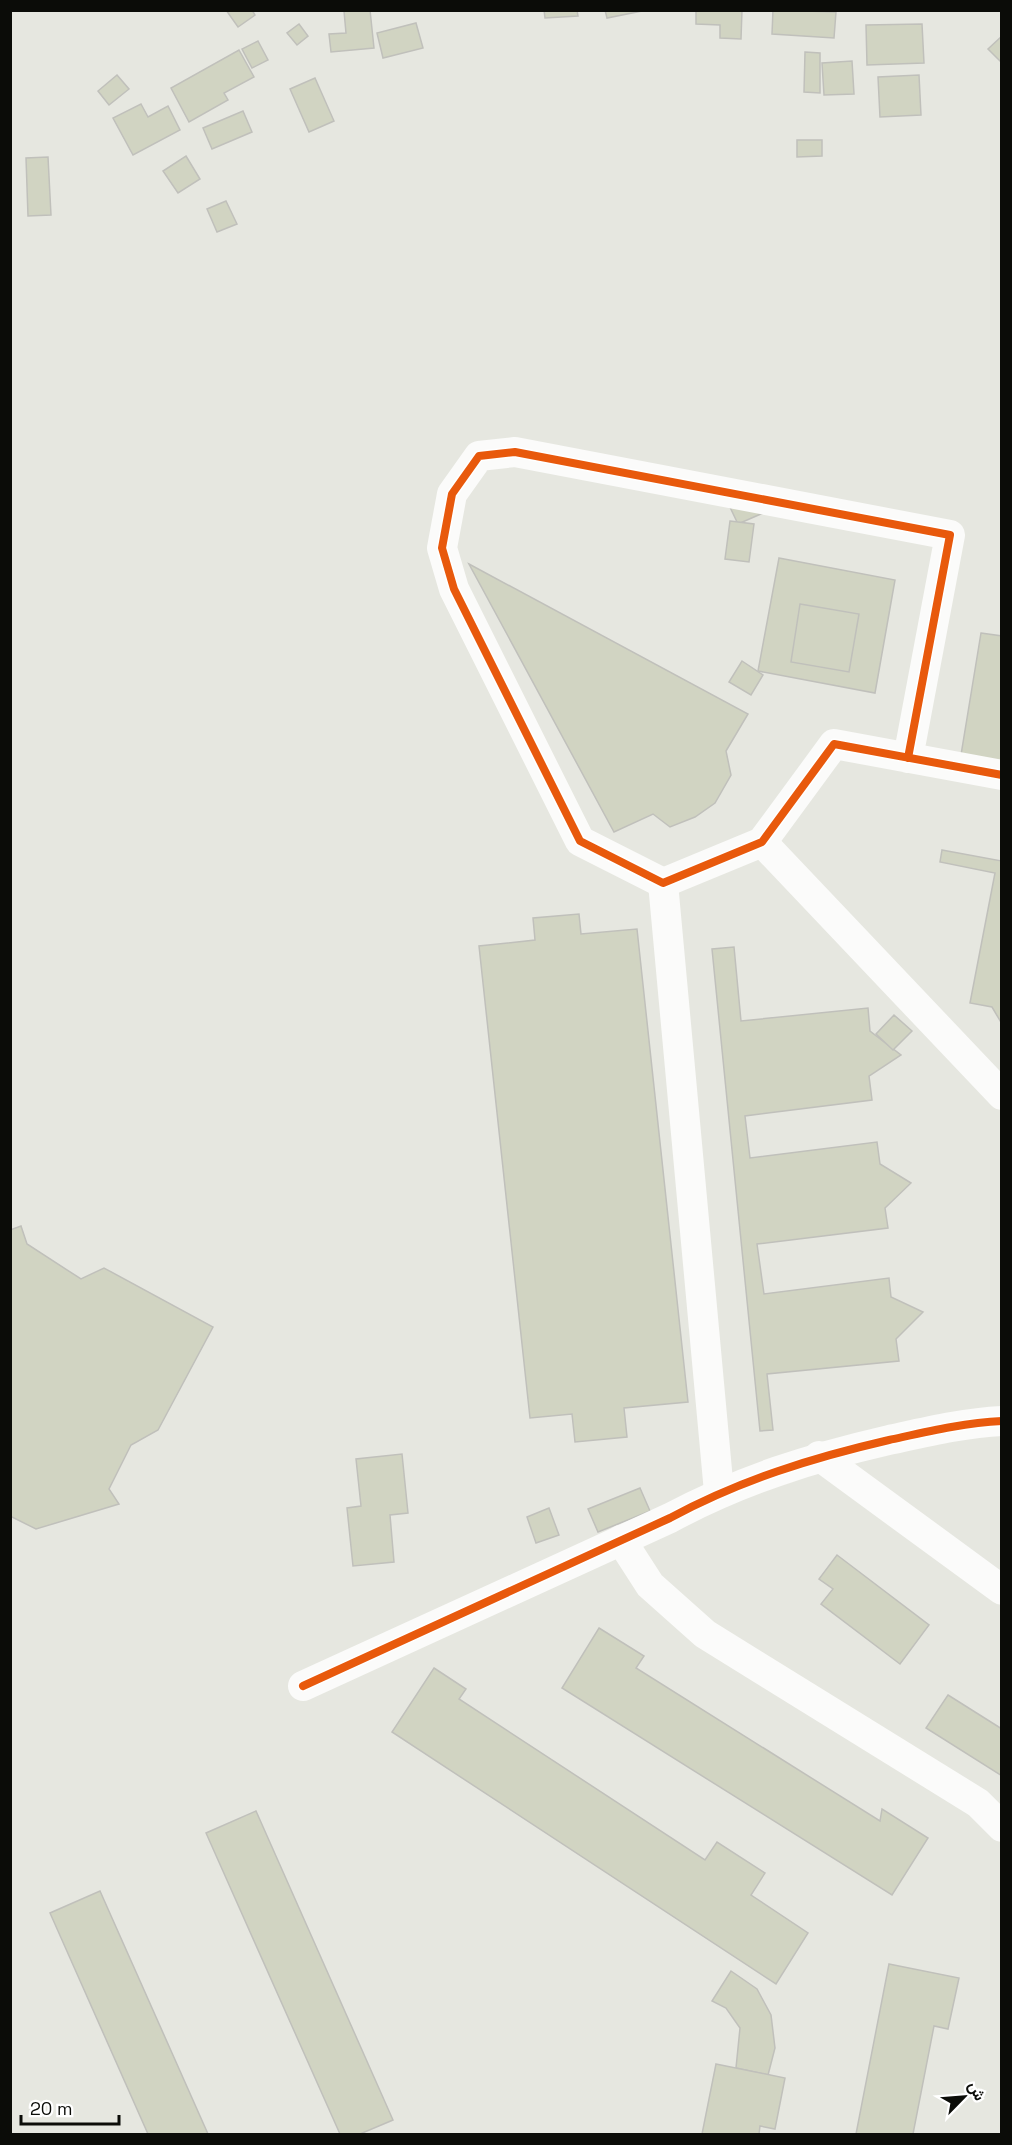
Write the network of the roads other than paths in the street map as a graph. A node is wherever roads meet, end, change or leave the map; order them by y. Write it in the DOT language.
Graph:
graph roads {
  1 [pos="908,758"];
  2 [pos="1002,776"];
  3 [pos="762,842"];
  4 [pos="663,883"];
  5 [pos="1002,1095"];
  6 [pos="1002,1421"];
  7 [pos="819,1456"];
  8 [pos="719,1491"];
  9 [pos="621,1540"];
  10 [pos="1002,1590"];
  11 [pos="303,1686"];
  12 [pos="1002,1827"];
  1 -- 2 [label="street"];
  1 -- 3 [label="street"];
  1 -- 4 [label="street"];
  3 -- 4 [label="street"];
  3 -- 5 [label="street"];
  4 -- 8 [label="street"];
  6 -- 7 [label="street"];
  7 -- 8 [label="street"];
  7 -- 10 [label="street"];
  8 -- 9 [label="street"];
  9 -- 11 [label="street"];
  9 -- 12 [label="street"];
}
